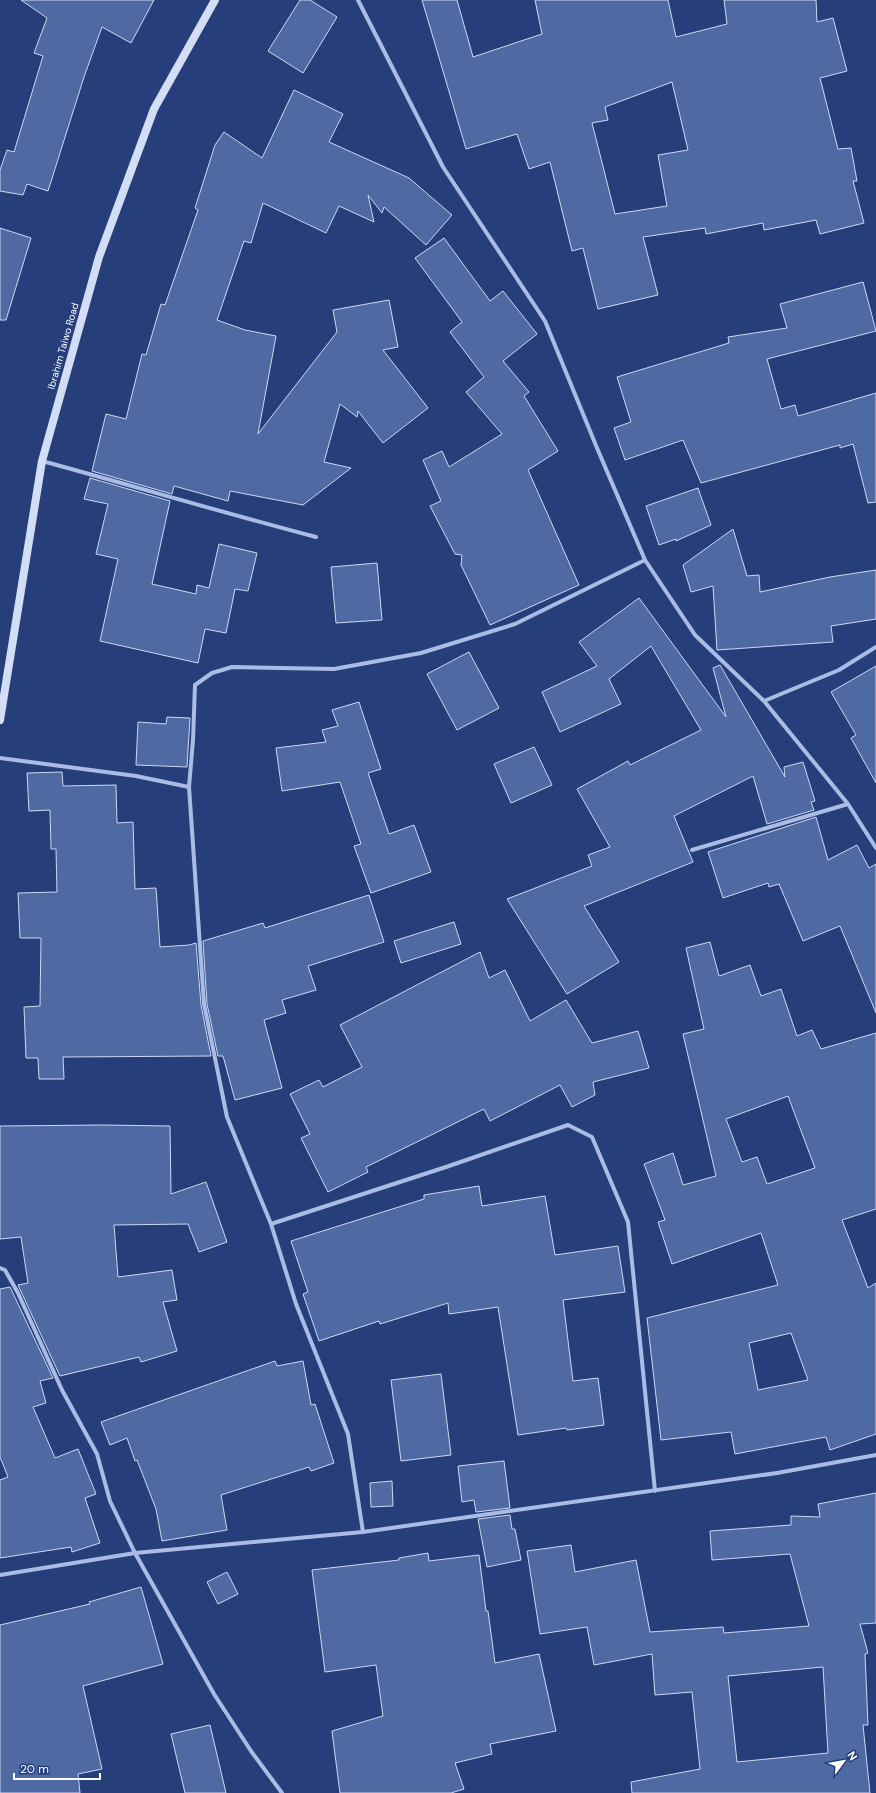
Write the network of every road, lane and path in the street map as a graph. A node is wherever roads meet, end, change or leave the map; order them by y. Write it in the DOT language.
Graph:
graph roads {
  1 [pos="215,0"];
  2 [pos="358,0"];
  3 [pos="42,461"];
  4 [pos="316,537"];
  5 [pos="645,560"];
  6 [pos="876,647"];
  7 [pos="764,701"];
  8 [pos="0,720"];
  9 [pos="0,758"];
  10 [pos="189,787"];
  11 [pos="848,804"];
  12 [pos="876,848"];
  13 [pos="692,850"];
  14 [pos="271,1224"];
  15 [pos="0,1268"];
  16 [pos="876,1455"];
  17 [pos="655,1490"];
  18 [pos="363,1532"];
  19 [pos="136,1553"];
  20 [pos="0,1575"];
  21 [pos="282,1793"];
  1 -- 3 [label="main road, Ibrahim Taiwo Road"];
  2 -- 5 [label="street"];
  3 -- 4 [label="street"];
  3 -- 8 [label="main road, Ibrahim Taiwo Road"];
  5 -- 7 [label="street"];
  5 -- 10 [label="street"];
  6 -- 7 [label="street"];
  7 -- 11 [label="street"];
  9 -- 10 [label="street"];
  10 -- 14 [label="street"];
  11 -- 12 [label="street"];
  11 -- 13 [label="street"];
  14 -- 17 [label="street"];
  14 -- 18 [label="street"];
  15 -- 19 [label="street"];
  16 -- 17 [label="street"];
  17 -- 18 [label="street"];
  18 -- 19 [label="street"];
  19 -- 20 [label="street"];
  19 -- 21 [label="street"];
}
